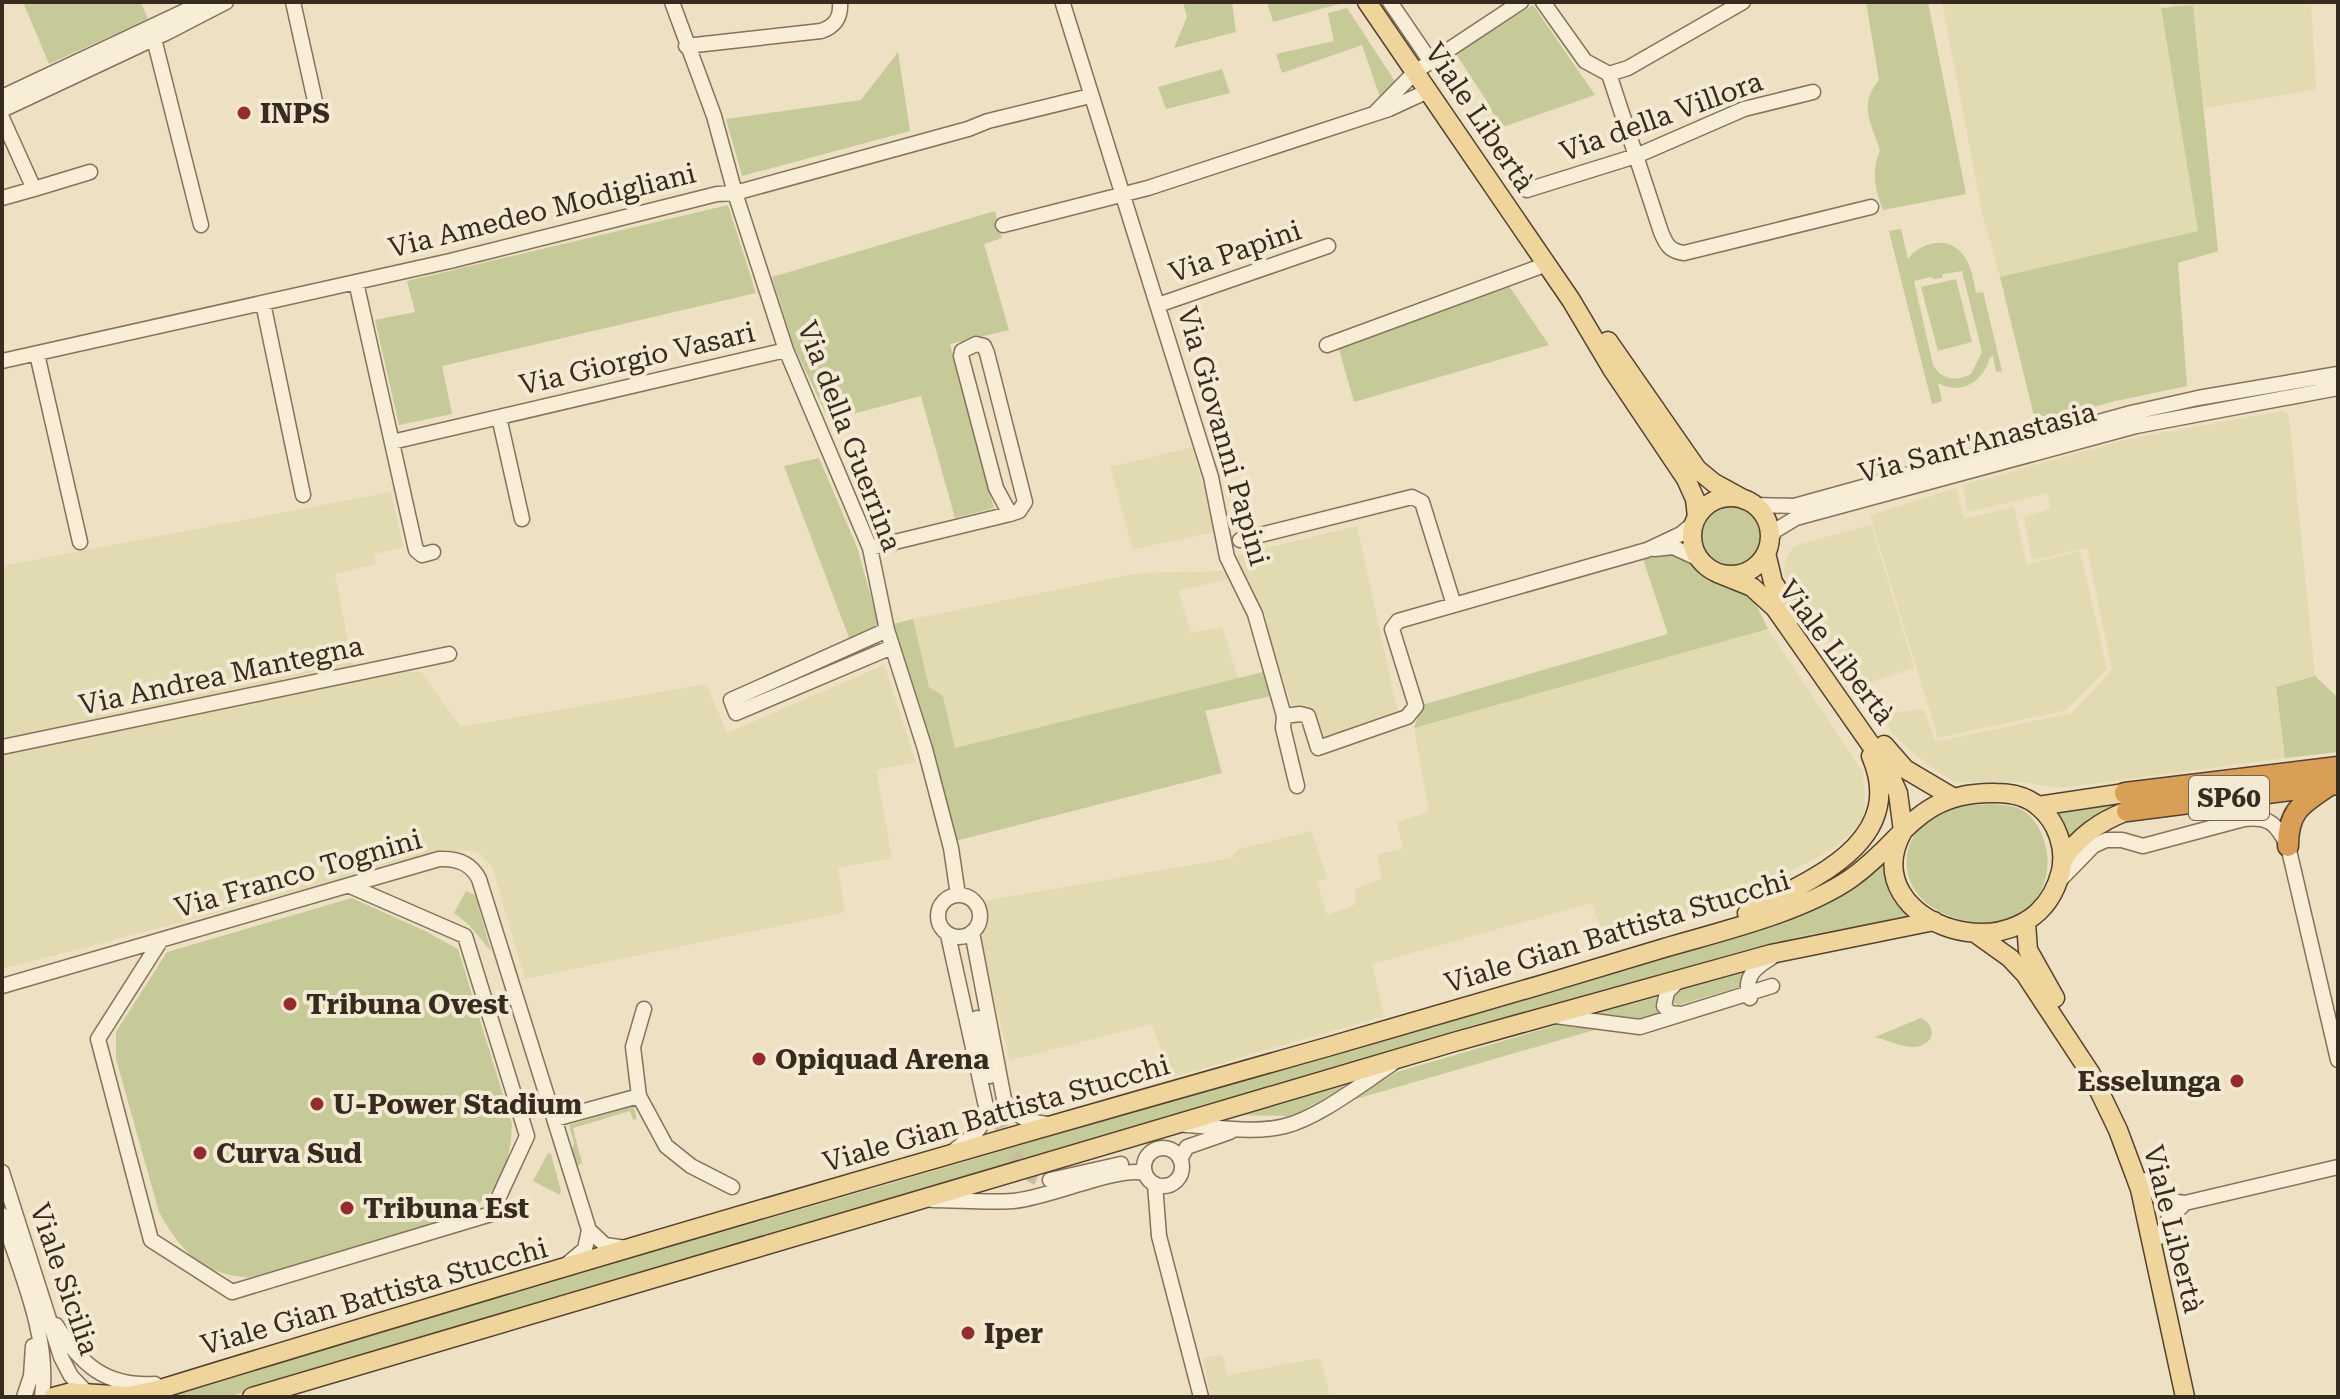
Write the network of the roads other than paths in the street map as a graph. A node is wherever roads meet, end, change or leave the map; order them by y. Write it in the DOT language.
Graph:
graph roads {
  1 [pos="204,2"];
  2 [pos="226,2"];
  3 [pos="293,2"];
  4 [pos="672,2"];
  5 [pos="840,2"];
  6 [pos="1367,2"];
  7 [pos="1390,2"];
  8 [pos="1521,2"];
  9 [pos="1543,2"];
  10 [pos="1739,3"];
  11 [pos="1063,4"];
  12 [pos="152,30"];
  13 [pos="686,46"];
  14 [pos="1423,67"];
  15 [pos="1609,74"];
  16 [pos="1428,91"];
  17 [pos="1813,92"];
  18 [pos="1090,96"];
  19 [pos="2,97"];
  20 [pos="315,101"];
  21 [pos="2,110"];
  22 [pos="1376,113"];
  23 [pos="2,118"];
  24 [pos="1636,156"];
  25 [pos="90,172"];
  26 [pos="34,189"];
  27 [pos="1527,190"];
  28 [pos="735,193"];
  29 [pos="1122,193"];
  30 [pos="2,198"];
  31 [pos="1871,207"];
  32 [pos="201,225"];
  33 [pos="1003,225"];
  34 [pos="1328,246"];
  35 [pos="1547,264"];
  36 [pos="356,282"];
  37 [pos="1571,300"];
  38 [pos="263,303"];
  39 [pos="1158,305"];
  40 [pos="1327,345"];
  41 [pos="786,350"];
  42 [pos="37,354"];
  43 [pos="2,361"];
  44 [pos="2338,374"];
  45 [pos="2338,388"];
  46 [pos="499,417"];
  47 [pos="392,442"];
  48 [pos="303,495"];
  49 [pos="1749,502"];
  50 [pos="1010,514"];
  51 [pos="522,519"];
  52 [pos="1696,520"];
  53 [pos="1240,540"];
  54 [pos="80,542"];
  55 [pos="1768,546"];
  56 [pos="870,548"];
  57 [pos="1647,550"];
  58 [pos="433,552"];
  59 [pos="1699,559"];
  60 [pos="1717,573"];
  61 [pos="1454,605"];
  62 [pos="887,630"];
  63 [pos="892,647"];
  64 [pos="449,654"];
  65 [pos="1284,716"];
  66 [pos="1854,721"];
  67 [pos="2,747"];
  68 [pos="2335,779"];
  69 [pos="1297,786"];
  70 [pos="1954,798"];
  71 [pos="2126,802"];
  72 [pos="2038,806"];
  73 [pos="1903,831"];
  74 [pos="2288,846"];
  75 [pos="2062,861"];
  76 [pos="350,886"];
  77 [pos="2054,886"];
  78 [pos="958,895"];
  79 [pos="1934,921"];
  80 [pos="2026,923"];
  81 [pos="972,932"];
  82 [pos="1975,933"];
  83 [pos="953,936"];
  84 [pos="1703,936"];
  85 [pos="161,940"];
  86 [pos="1783,952"];
  87 [pos="1682,978"];
  88 [pos="2,986"];
  89 [pos="1772,986"];
  90 [pos="1750,998"];
  91 [pos="1711,1005"];
  92 [pos="644,1009"];
  93 [pos="1727,1009"];
  94 [pos="1682,1014"];
  95 [pos="1548,1016"];
  96 [pos="1407,1055"];
  97 [pos="2338,1060"];
  98 [pos="639,1096"];
  99 [pos="997,1115"];
  100 [pos="555,1119"];
  101 [pos="1057,1124"];
  102 [pos="1174,1124"];
  103 [pos="1237,1130"];
  104 [pos="944,1157"];
  105 [pos="1180,1159"];
  106 [pos="2338,1167"];
  107 [pos="2,1172"];
  108 [pos="1148,1173"];
  109 [pos="1050,1180"];
  110 [pos="2146,1180"];
  111 [pos="1172,1183"];
  112 [pos="732,1187"];
  113 [pos="919,1200"];
  114 [pos="2185,1203"];
  115 [pos="1159,1211"];
  116 [pos="2,1215"];
  117 [pos="589,1230"];
  118 [pos="2160,1237"];
  119 [pos="631,1249"];
  120 [pos="562,1269"];
  121 [pos="31,1282"];
  122 [pos="179,1383"];
  123 [pos="88,1395"];
  124 [pos="24,1397"];
  125 [pos="42,1397"];
  126 [pos="53,1397"];
  127 [pos="252,1397"];
  128 [pos="1201,1397"];
  129 [pos="2185,1397"];
  130 [pos="2197,1397"];
  1 -- 12 [label="street"];
  2 -- 12 [label="street"];
  3 -- 20 [label="street"];
  4 -- 13 [label="street, Via della Guerrina"];
  5 -- 13 [label="street"];
  6 -- 14 [label="main road, Viale Libertà"];
  7 -- 14 [label="street, Viale Libertà"];
  8 -- 14 [label="street"];
  9 -- 15 [label="street"];
  10 -- 15 [label="street"];
  11 -- 18 [label="street, Via Giovanni Papini"];
  12 -- 19 [label="street"];
  12 -- 21 [label="street"];
  12 -- 32 [label="street"];
  13 -- 28 [label="street, Via della Guerrina"];
  14 -- 16 [label="main road, Viale Libertà"];
  14 -- 22 [label="street"];
  15 -- 24 [label="street"];
  16 -- 22 [label="street"];
  16 -- 35 [label="main road, Viale Libertà"];
  17 -- 24 [label="street, Via della Villora"];
  18 -- 28 [label="street, Via Amedeo Modigliani"];
  18 -- 29 [label="street, Via Giovanni Papini"];
  22 -- 29 [label="street"];
  23 -- 26 [label="street"];
  24 -- 27 [label="street, Via della Villora"];
  24 -- 31 [label="street"];
  25 -- 26 [label="street"];
  26 -- 30 [label="street"];
  28 -- 36 [label="street, Via Amedeo Modigliani"];
  28 -- 41 [label="street, Via della Guerrina"];
  29 -- 33 [label="street"];
  29 -- 39 [label="street, Via Giovanni Papini"];
  34 -- 39 [label="street, Via Papini"];
  35 -- 37 [label="main road, Viale Libertà"];
  35 -- 40 [label="street"];
  36 -- 38 [label="street, Via Amedeo Modigliani"];
  36 -- 47 [label="street"];
  37 -- 49 [label="main road, Viale Libertà"];
  37 -- 52 [label="main road, Viale Libertà"];
  38 -- 42 [label="street, Via Amedeo Modigliani"];
  38 -- 48 [label="street"];
  39 -- 65 [label="street, Via Giovanni Papini"];
  41 -- 46 [label="street, Via Giorgio Vasari"];
  41 -- 56 [label="street, Via della Guerrina"];
  42 -- 43 [label="street, Via Amedeo Modigliani"];
  42 -- 54 [label="street"];
  44 -- 49 [label="street, Via Sant'Anastasia"];
  45 -- 55 [label="street, Via Sant'Anastasia"];
  46 -- 47 [label="street, Via Giorgio Vasari"];
  46 -- 51 [label="street, Via Giorgio Vasari"];
  47 -- 58 [label="street"];
  49 -- 52 [label="main road"];
  49 -- 55 [label="main road"];
  50 -- 50 [label="street"];
  50 -- 56 [label="street"];
  52 -- 57 [label="street"];
  52 -- 59 [label="main road"];
  53 -- 61 [label="street"];
  55 -- 60 [label="main road"];
  55 -- 70 [label="main road, Viale Libertà"];
  56 -- 62 [label="street, Via della Guerrina"];
  57 -- 59 [label="street"];
  57 -- 61 [label="street"];
  59 -- 60 [label="main road"];
  60 -- 66 [label="main road, Viale Libertà"];
  61 -- 65 [label="street"];
  62 -- 63 [label="street, Via della Guerrina"];
  62 -- 63 [label="street"];
  63 -- 78 [label="street, Via della Guerrina"];
  64 -- 67 [label="street, Via Andrea Mantegna"];
  65 -- 69 [label="street, Via Giovanni Papini"];
  66 -- 73 [label="main road, Viale Libertà"];
  66 -- 84 [label="main road"];
  68 -- 71 [label="highway, Viale Gian Battista Stucchi / SP60"];
  68 -- 74 [label="highway"];
  70 -- 72 [label="main road, Viale Gian Battista Stucchi"];
  70 -- 73 [label="main road, Viale Gian Battista Stucchi"];
  71 -- 72 [label="main road, Viale Gian Battista Stucchi / SP60"];
  71 -- 75 [label="main road, Viale Gian Battista Stucchi / SP60"];
  72 -- 75 [label="main road"];
  73 -- 79 [label="main road, Viale Gian Battista Stucchi"];
  73 -- 84 [label="main road, Viale Gian Battista Stucchi"];
  74 -- 77 [label="street"];
  74 -- 97 [label="street"];
  75 -- 77 [label="main road, Viale Gian Battista Stucchi"];
  76 -- 85 [label="street, Via Franco Tognini"];
  76 -- 85 [label="street"];
  76 -- 100 [label="street, Via Franco Tognini"];
  77 -- 80 [label="main road, Viale Gian Battista Stucchi"];
  78 -- 81 [label="street"];
  78 -- 83 [label="street"];
  79 -- 82 [label="main road, Viale Gian Battista Stucchi"];
  79 -- 86 [label="main road, Viale Gian Battista Stucchi"];
  80 -- 82 [label="main road, Viale Gian Battista Stucchi"];
  80 -- 110 [label="main road, Viale Libertà"];
  81 -- 83 [label="street"];
  81 -- 101 [label="street"];
  82 -- 129 [label="main road, Viale Libertà"];
  83 -- 99 [label="street"];
  83 -- 104 [label="street"];
  84 -- 101 [label="main road, Viale Gian Battista Stucchi"];
  85 -- 88 [label="street, Via Franco Tognini"];
  86 -- 87 [label="main road, Viale Gian Battista Stucchi"];
  86 -- 90 [label="street"];
  87 -- 94 [label="street"];
  87 -- 95 [label="main road, Viale Gian Battista Stucchi"];
  89 -- 90 [label="street"];
  90 -- 91 [label="street"];
  91 -- 93 [label="street"];
  91 -- 94 [label="street"];
  92 -- 98 [label="street"];
  94 -- 95 [label="street"];
  95 -- 96 [label="main road, Viale Gian Battista Stucchi"];
  96 -- 102 [label="main road, Viale Gian Battista Stucchi"];
  96 -- 103 [label="street"];
  98 -- 100 [label="street"];
  98 -- 112 [label="street"];
  100 -- 117 [label="street, Via Franco Tognini"];
  101 -- 104 [label="main road, Viale Gian Battista Stucchi"];
  102 -- 103 [label="street"];
  102 -- 113 [label="main road, Viale Gian Battista Stucchi"];
  103 -- 105 [label="street"];
  104 -- 119 [label="main road, Viale Gian Battista Stucchi"];
  105 -- 108 [label="street"];
  105 -- 111 [label="street"];
  106 -- 114 [label="street"];
  107 -- 121 [label="street, Viale Sicilia"];
  108 -- 109 [label="street"];
  108 -- 111 [label="street"];
  108 -- 113 [label="street"];
  108 -- 115 [label="street"];
  110 -- 114 [label="street"];
  110 -- 118 [label="main road, Viale Libertà"];
  111 -- 115 [label="street"];
  113 -- 127 [label="main road, Viale Gian Battista Stucchi"];
  114 -- 118 [label="street"];
  115 -- 128 [label="street"];
  116 -- 121 [label="street, Viale Sicilia"];
  117 -- 119 [label="street"];
  117 -- 120 [label="street"];
  118 -- 130 [label="main road, Viale Libertà"];
  119 -- 120 [label="main road, Viale Gian Battista Stucchi"];
  120 -- 122 [label="main road, Viale Gian Battista Stucchi"];
  121 -- 122 [label="street"];
  121 -- 123 [label="street, Viale Sicilia"];
  121 -- 124 [label="street"];
  121 -- 125 [label="street, Viale Sicilia"];
  122 -- 123 [label="main road, Viale Gian Battista Stucchi"];
  123 -- 126 [label="main road, Viale Gian Battista Stucchi"];
}
